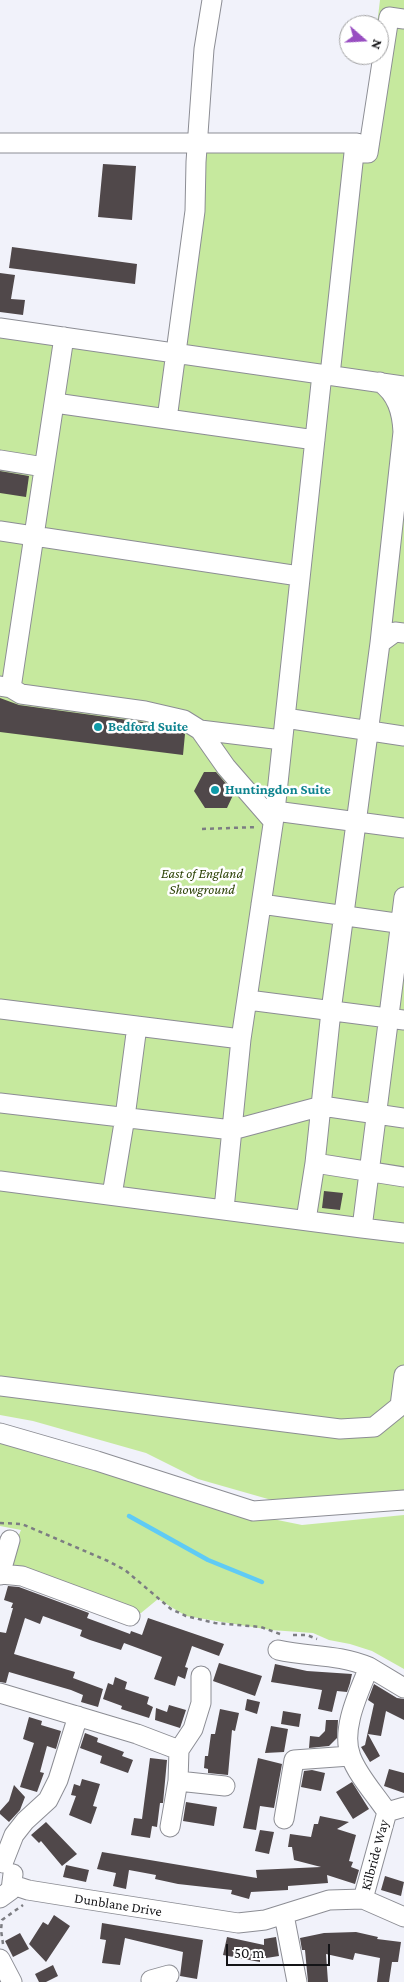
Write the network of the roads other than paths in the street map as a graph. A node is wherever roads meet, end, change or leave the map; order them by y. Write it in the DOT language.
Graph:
graph roads {
  1 [pos="212,0"];
  2 [pos="404,19"];
  3 [pos="0,143"];
  4 [pos="357,143"];
  5 [pos="199,144"];
  6 [pos="0,328"];
  7 [pos="64,337"];
  8 [pos="178,353"];
  9 [pos="326,375"];
  10 [pos="380,382"];
  11 [pos="404,386"];
  12 [pos="55,403"];
  13 [pos="167,419"];
  14 [pos="315,440"];
  15 [pos="0,460"];
  16 [pos="44,467"];
  17 [pos="0,531"];
  18 [pos="35,536"];
  19 [pos="299,576"];
  20 [pos="393,636"];
  21 [pos="6,687"];
  22 [pos="285,718"];
  23 [pos="200,730"];
  24 [pos="368,731"];
  25 [pos="404,736"];
  26 [pos="282,740"];
  27 [pos="274,816"];
  28 [pos="356,822"];
  29 [pos="404,828"];
  30 [pos="404,897"];
  31 [pos="261,904"];
  32 [pos="343,916"];
  33 [pos="402,924"];
  34 [pos="248,1000"];
  35 [pos="0,1009"];
  36 [pos="331,1011"];
  37 [pos="396,1019"];
  38 [pos="137,1026"];
  39 [pos="241,1039"];
  40 [pos="0,1103"];
  41 [pos="322,1106"];
  42 [pos="376,1114"];
  43 [pos="125,1117"];
  44 [pos="404,1118"];
  45 [pos="232,1130"];
  46 [pos="315,1163"];
  47 [pos="369,1171"];
  48 [pos="404,1177"];
  49 [pos="0,1181"];
  50 [pos="112,1195"];
  51 [pos="224,1209"];
  52 [pos="306,1220"];
  53 [pos="362,1228"];
  54 [pos="404,1234"];
  55 [pos="0,1386"];
  56 [pos="403,1387"];
  57 [pos="0,1433"];
  58 [pos="404,1500"];
  59 [pos="10,1540"];
  60 [pos="0,1575"];
  61 [pos="130,1616"];
  62 [pos="278,1650"];
  63 [pos="360,1664"];
  64 [pos="201,1676"];
  65 [pos="404,1688"];
  66 [pos="0,1692"];
  67 [pos="78,1716"];
  68 [pos="179,1750"];
  69 [pos="350,1756"];
  70 [pos="178,1781"];
  71 [pos="225,1786"];
  72 [pos="395,1810"];
  73 [pos="284,1819"];
  74 [pos="170,1827"];
  75 [pos="2,1863"];
  76 [pos="21,1887"];
  77 [pos="0,1898"];
  78 [pos="363,1898"];
  79 [pos="284,1915"];
  80 [pos="404,1917"];
  81 [pos="4,1955"];
  82 [pos="169,1975"];
  83 [pos="147,1977"];
  84 [pos="12,1982"];
  85 [pos="298,1982"];
  1 -- 5 [label="street"];
  2 -- 9 [label="street"];
  3 -- 5 [label="street"];
  4 -- 5 [label="street"];
  5 -- 8 [label="street"];
  6 -- 7 [label="street"];
  7 -- 8 [label="street"];
  7 -- 12 [label="street"];
  8 -- 9 [label="street"];
  8 -- 13 [label="street"];
  9 -- 10 [label="street"];
  9 -- 14 [label="street"];
  10 -- 11 [label="street"];
  10 -- 20 [label="street"];
  12 -- 13 [label="street"];
  12 -- 16 [label="street"];
  13 -- 14 [label="street"];
  14 -- 19 [label="street"];
  15 -- 16 [label="street"];
  16 -- 18 [label="street"];
  17 -- 18 [label="street"];
  18 -- 19 [label="street"];
  18 -- 21 [label="street"];
  19 -- 22 [label="street"];
  20 -- 24 [label="street"];
  21 -- 23 [label="street"];
  22 -- 24 [label="street"];
  22 -- 26 [label="street"];
  23 -- 26 [label="street"];
  23 -- 27 [label="street"];
  24 -- 25 [label="street"];
  24 -- 28 [label="street"];
  26 -- 27 [label="street"];
  27 -- 28 [label="street"];
  27 -- 31 [label="street"];
  28 -- 29 [label="street"];
  28 -- 32 [label="street"];
  30 -- 33 [label="street"];
  31 -- 32 [label="street"];
  31 -- 34 [label="street"];
  32 -- 33 [label="street"];
  32 -- 36 [label="street"];
  33 -- 37 [label="street"];
  34 -- 36 [label="street"];
  34 -- 39 [label="street"];
  35 -- 38 [label="street"];
  36 -- 37 [label="street"];
  36 -- 41 [label="street"];
  37 -- 42 [label="street"];
  38 -- 39 [label="street"];
  38 -- 43 [label="street"];
  39 -- 45 [label="street"];
  40 -- 43 [label="street"];
  41 -- 42 [label="street"];
  41 -- 45 [label="street"];
  41 -- 46 [label="street"];
  42 -- 44 [label="street"];
  42 -- 47 [label="street"];
  43 -- 45 [label="street"];
  43 -- 50 [label="street"];
  45 -- 51 [label="street"];
  46 -- 47 [label="street"];
  46 -- 52 [label="street"];
  47 -- 48 [label="street"];
  47 -- 53 [label="street"];
  49 -- 50 [label="street"];
  50 -- 51 [label="street"];
  51 -- 52 [label="street"];
  52 -- 53 [label="street"];
  53 -- 54 [label="street"];
  55 -- 56 [label="street"];
  57 -- 58 [label="street"];
  59 -- 60 [label="street"];
  60 -- 61 [label="street"];
  62 -- 63 [label="street"];
  63 -- 65 [label="street"];
  63 -- 69 [label="street, Kilbride Way"];
  64 -- 68 [label="street"];
  66 -- 67 [label="street"];
  67 -- 68 [label="street"];
  67 -- 75 [label="street"];
  68 -- 70 [label="street"];
  69 -- 72 [label="street, Kilbride Way"];
  69 -- 73 [label="street"];
  70 -- 71 [label="street"];
  70 -- 74 [label="street"];
  72 -- 78 [label="street, Kilbride Way"];
  75 -- 76 [label="street"];
  76 -- 77 [label="street"];
  76 -- 79 [label="street, Dunblane Drive"];
  78 -- 79 [label="street, Dunblane Drive"];
  78 -- 80 [label="street"];
  79 -- 85 [label="street"];
  81 -- 84 [label="street"];
  82 -- 83 [label="street"];
}
